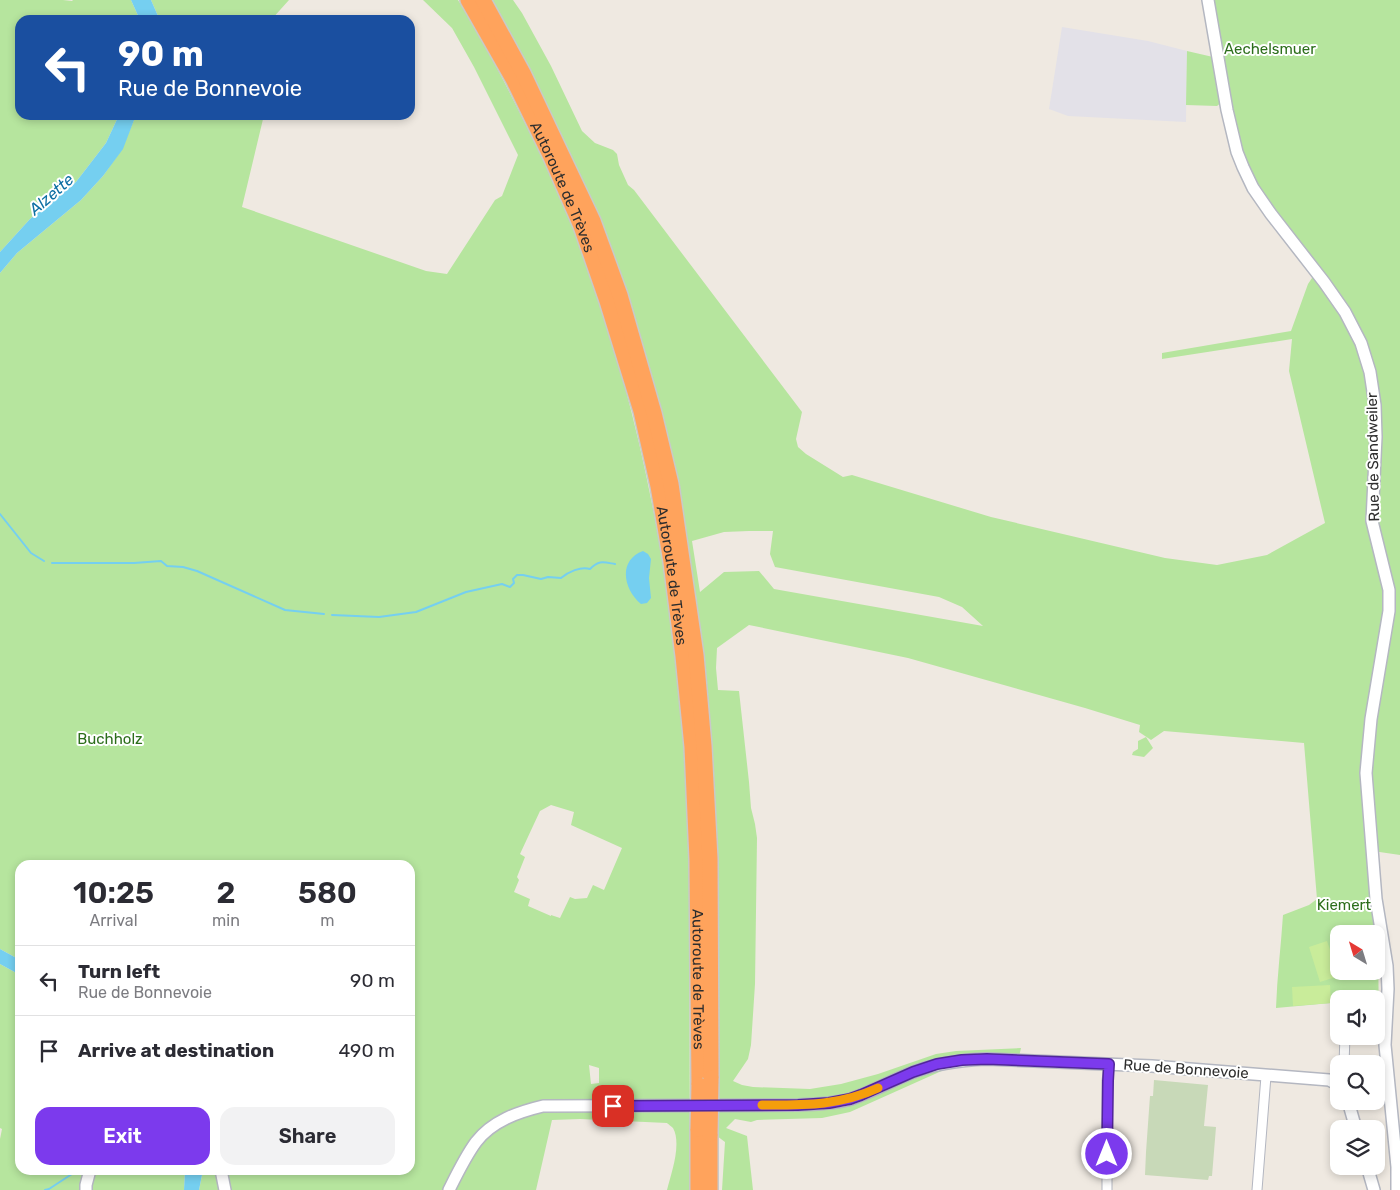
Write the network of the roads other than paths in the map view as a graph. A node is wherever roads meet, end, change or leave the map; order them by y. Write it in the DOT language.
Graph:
graph roads {
  1 [pos="468,0"];
  2 [pos="483,0"];
  3 [pos="1208,0"];
  4 [pos="664,485"];
  5 [pos="1109,1064"];
  6 [pos="1266,1076"];
  7 [pos="1330,1080"];
  8 [pos="704,1131"];
  9 [pos="89,1175"];
  10 [pos="222,1175"];
  11 [pos="1370,1175"];
  12 [pos="86,1190"];
  13 [pos="224,1190"];
  14 [pos="449,1190"];
  15 [pos="698,1190"];
  16 [pos="710,1190"];
  17 [pos="1107,1190"];
  18 [pos="1257,1190"];
  19 [pos="1374,1190"];
  20 [pos="1397,1190"];
  1 -- 4 [label="highway, Autoroute de Trèves"];
  2 -- 4 [label="highway, Autoroute de Trèves"];
  3 -- 20 [label="main road, Rue de Sandweiler"];
  4 -- 8 [label="highway, Autoroute de Trèves, bridge"];
  5 -- 6 [label="main road, Rue de Bonnevoie"];
  5 -- 14 [label="main road, Rue de Bonnevoie"];
  5 -- 17 [label="street"];
  6 -- 7 [label="main road, Rue de Bonnevoie"];
  6 -- 18 [label="street"];
  8 -- 15 [label="highway, Autoroute de Trèves"];
  8 -- 16 [label="highway, Autoroute de Trèves"];
  9 -- 12 [label="main road"];
  10 -- 13 [label="main road"];
  11 -- 19 [label="main road"];
}
